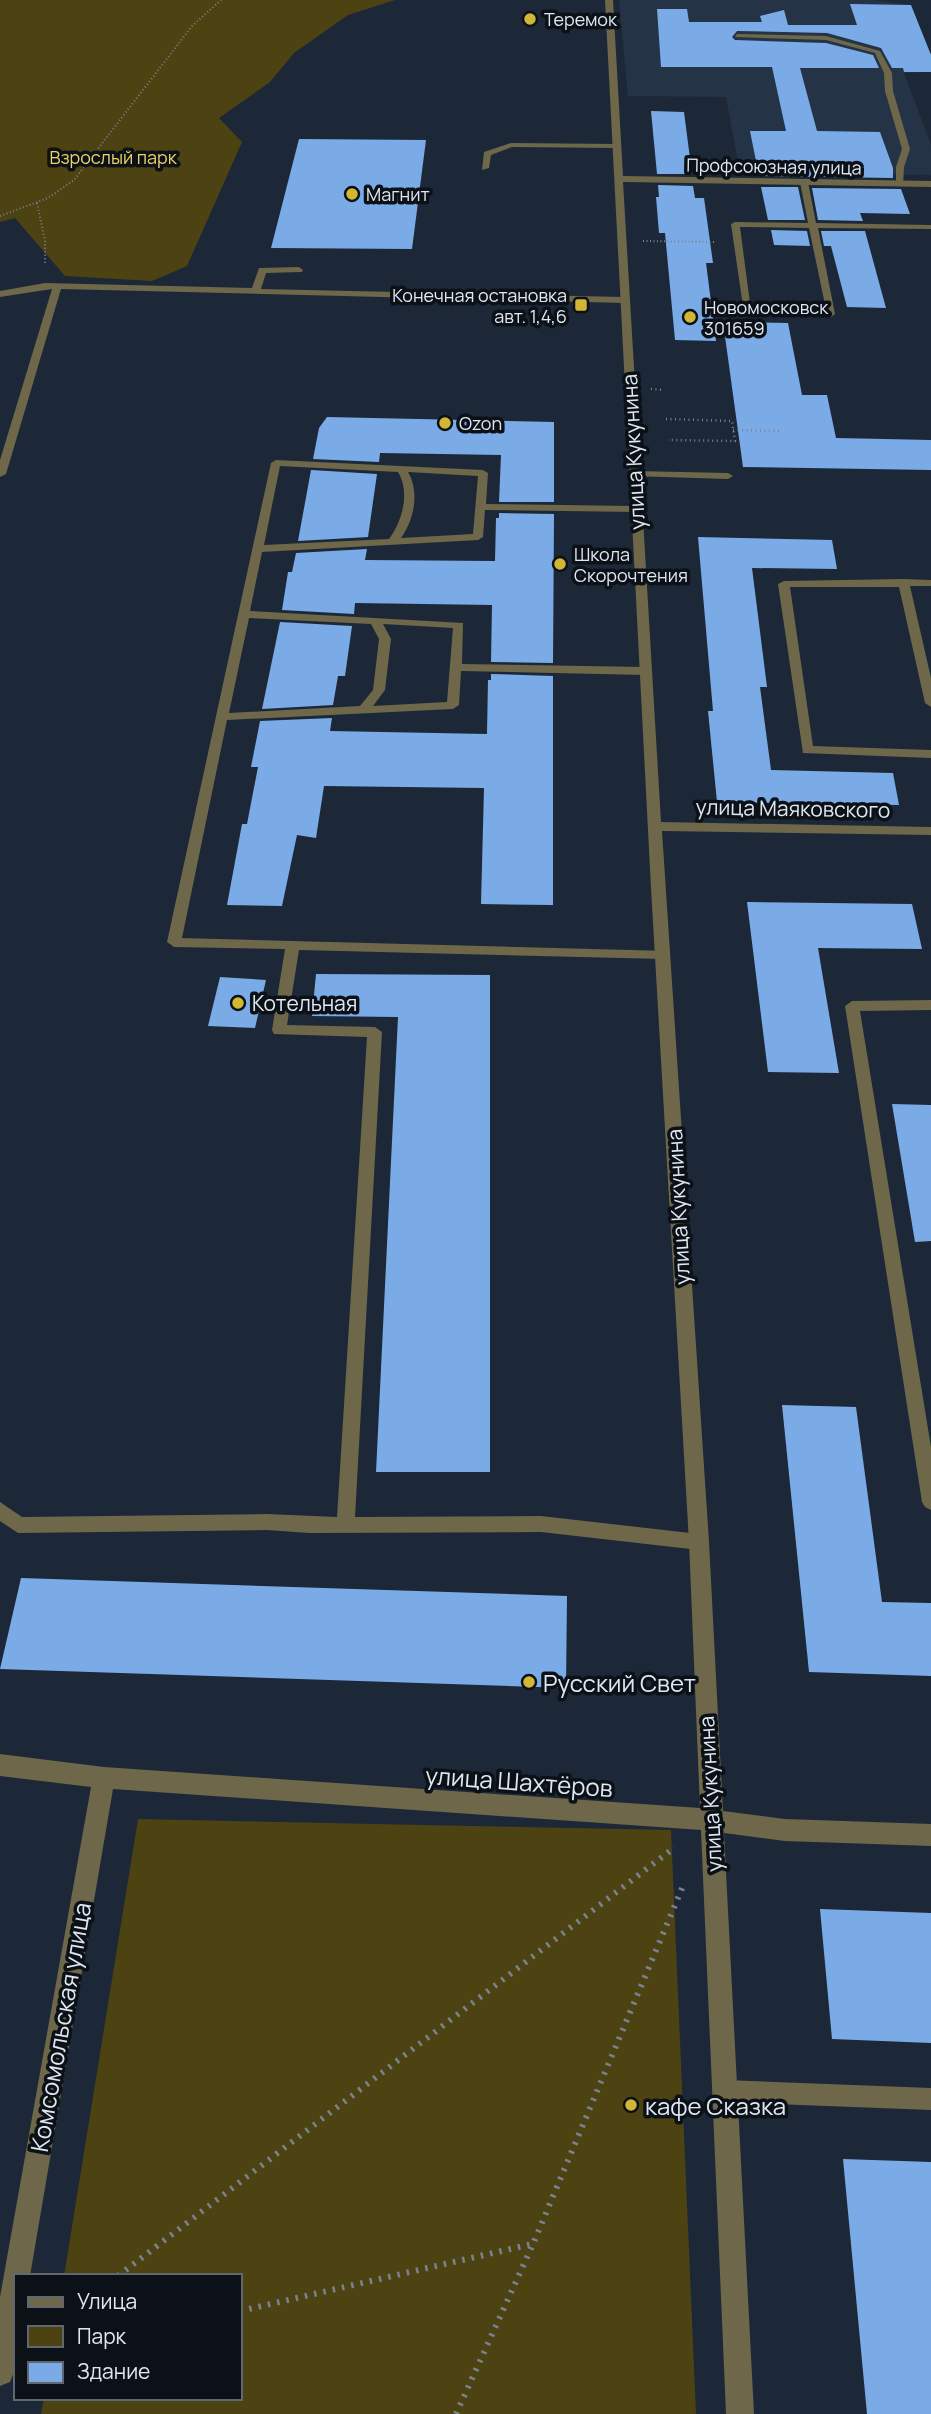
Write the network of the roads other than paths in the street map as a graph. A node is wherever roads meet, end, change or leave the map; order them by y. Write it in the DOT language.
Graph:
graph roads {
  1 [pos="609,0"];
  2 [pos="737,36"];
  3 [pos="616,146"];
  4 [pos="485,168"];
  5 [pos="617,180"];
  6 [pos="804,182"];
  7 [pos="900,184"];
  8 [pos="930,186"];
  9 [pos="813,225"];
  10 [pos="931,226"];
  11 [pos="299,270"];
  12 [pos="58,286"];
  13 [pos="256,291"];
  14 [pos="0,294"];
  15 [pos="624,300"];
  16 [pos="747,311"];
  17 [pos="831,314"];
  18 [pos="0,429"];
  19 [pos="14,431"];
  20 [pos="401,469"];
  21 [pos="1,474"];
  22 [pos="635,474"];
  23 [pos="728,476"];
  24 [pos="480,507"];
  25 [pos="636,509"];
  26 [pos="391,542"];
  27 [pos="257,550"];
  28 [pos="903,582"];
  29 [pos="931,583"];
  30 [pos="244,614"];
  31 [pos="375,621"];
  32 [pos="456,667"];
  33 [pos="646,671"];
  34 [pos="931,703"];
  35 [pos="363,710"];
  36 [pos="222,717"];
  37 [pos="931,754"];
  38 [pos="655,826"];
  39 [pos="931,831"];
  40 [pos="293,945"];
  41 [pos="663,954"];
  42 [pos="931,1005"];
  43 [pos="931,1502"];
  44 [pos="0,1510"];
  45 [pos="346,1523"];
  46 [pos="699,1542"];
  47 [pos="0,1765"];
  48 [pos="104,1778"];
  49 [pos="710,1820"];
  50 [pos="931,1835"];
  51 [pos="724,2091"];
  52 [pos="931,2099"];
  53 [pos="17,2274"];
  54 [pos="14,2293"];
  55 [pos="0,2372"];
  56 [pos="740,2414"];
  1 -- 3 [label="street, улица Кукунина"];
  2 -- 7 [label="lane"];
  3 -- 4 [label="lane"];
  3 -- 5 [label="street, улица Кукунина"];
  5 -- 6 [label="street, Профсоюзная улица"];
  5 -- 15 [label="street, улица Кукунина"];
  6 -- 7 [label="street, Профсоюзная улица"];
  6 -- 9 [label="lane"];
  7 -- 8 [label="street, Профсоюзная улица"];
  9 -- 10 [label="lane"];
  9 -- 16 [label="lane"];
  9 -- 17 [label="lane"];
  11 -- 13 [label="lane"];
  12 -- 13 [label="lane"];
  12 -- 14 [label="lane"];
  12 -- 19 [label="lane"];
  13 -- 15 [label="lane"];
  15 -- 22 [label="street, улица Кукунина"];
  18 -- 19 [label="lane"];
  19 -- 21 [label="lane"];
  20 -- 24 [label="lane"];
  20 -- 26 [label="lane"];
  20 -- 27 [label="lane"];
  22 -- 23 [label="lane"];
  22 -- 25 [label="street, улица Кукунина"];
  24 -- 25 [label="lane"];
  24 -- 26 [label="lane"];
  25 -- 33 [label="street, улица Кукунина"];
  26 -- 27 [label="lane"];
  27 -- 30 [label="lane"];
  28 -- 29 [label="lane"];
  28 -- 34 [label="lane"];
  28 -- 37 [label="lane"];
  30 -- 31 [label="lane"];
  30 -- 36 [label="lane"];
  31 -- 32 [label="lane"];
  31 -- 35 [label="lane"];
  32 -- 33 [label="lane"];
  32 -- 35 [label="lane"];
  33 -- 38 [label="street, улица Кукунина"];
  35 -- 36 [label="lane"];
  36 -- 40 [label="lane"];
  38 -- 39 [label="street, улица Маяковского"];
  38 -- 41 [label="street, улица Кукунина"];
  40 -- 41 [label="lane"];
  40 -- 45 [label="lane"];
  41 -- 46 [label="street, улица Кукунина"];
  42 -- 43 [label="lane"];
  44 -- 45 [label="lane"];
  45 -- 46 [label="lane"];
  46 -- 49 [label="street, улица Кукунина"];
  47 -- 48 [label="street, улица Шахтёров"];
  48 -- 49 [label="street, улица Шахтёров"];
  48 -- 53 [label="street, Комсомольская улица"];
  49 -- 50 [label="street, улица Шахтёров"];
  49 -- 51 [label="street, улица Кукунина"];
  51 -- 52 [label="lane"];
  51 -- 56 [label="street, улица Кукунина"];
  54 -- 55 [label="street"];
}
